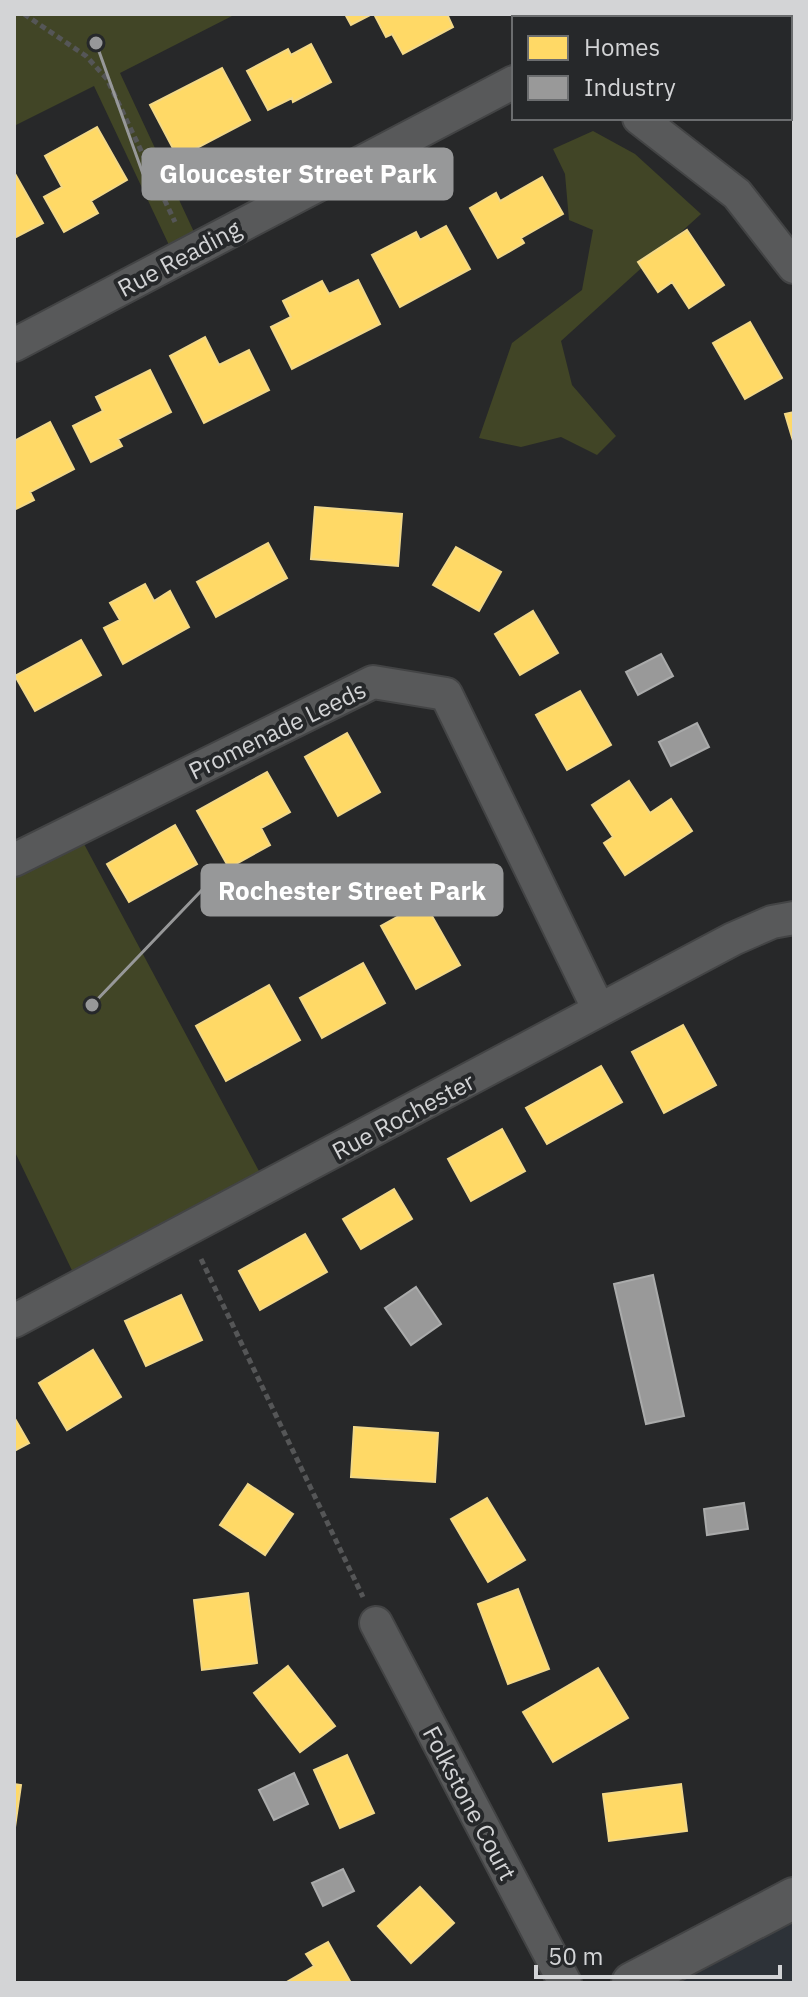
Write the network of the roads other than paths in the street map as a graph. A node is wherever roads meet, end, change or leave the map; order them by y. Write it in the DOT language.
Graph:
graph roads {
  1 [pos="512,83"];
  2 [pos="642,120"];
  3 [pos="794,267"];
  4 [pos="14,345"];
  5 [pos="14,860"];
  6 [pos="794,918"];
  7 [pos="599,1010"];
  8 [pos="14,1321"];
  9 [pos="376,1623"];
  10 [pos="794,1898"];
  11 [pos="565,1983"];
  12 [pos="632,1983"];
  1 -- 4 [label="street, Rue Reading"];
  2 -- 3 [label="street"];
  5 -- 7 [label="street, Promenade Leeds"];
  6 -- 7 [label="street, Rue Rochester"];
  7 -- 8 [label="street, Rue Rochester"];
  9 -- 11 [label="street, Folkstone Court"];
  10 -- 12 [label="street"];
}
